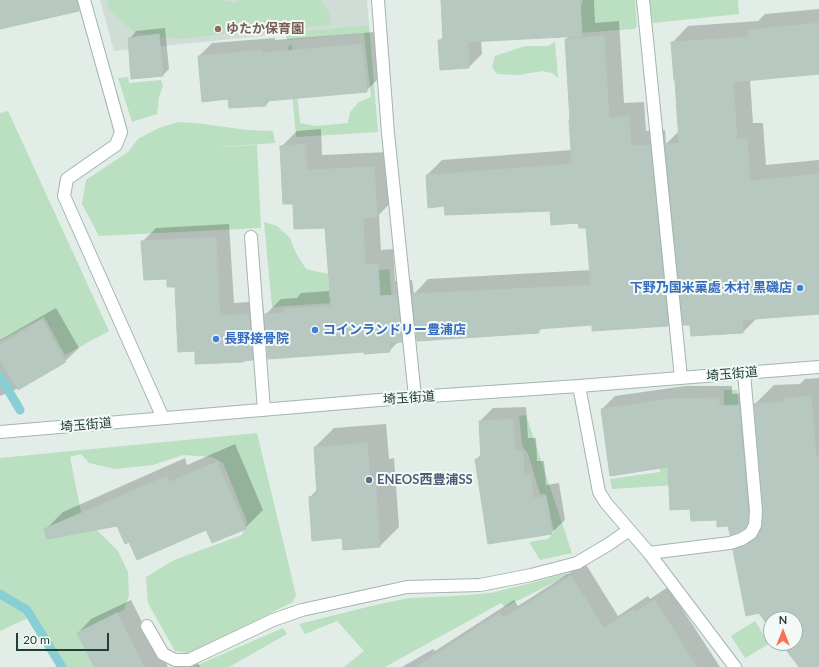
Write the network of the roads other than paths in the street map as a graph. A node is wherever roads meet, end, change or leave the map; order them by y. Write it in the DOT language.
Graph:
graph roads {
  1 [pos="84,0"];
  2 [pos="378,0"];
  3 [pos="642,0"];
  4 [pos="251,237"];
  5 [pos="819,367"];
  6 [pos="744,373"];
  7 [pos="681,378"];
  8 [pos="580,386"];
  9 [pos="415,397"];
  10 [pos="264,410"];
  11 [pos="163,418"];
  12 [pos="0,432"];
  13 [pos="629,530"];
  14 [pos="648,553"];
  15 [pos="147,626"];
  16 [pos="735,667"];
  1 -- 11 [label="street"];
  2 -- 9 [label="street"];
  3 -- 7 [label="street"];
  4 -- 10 [label="street"];
  5 -- 6 [label="street, 埼玉街道"];
  6 -- 7 [label="street, 埼玉街道"];
  6 -- 14 [label="street"];
  7 -- 8 [label="street, 埼玉街道"];
  8 -- 9 [label="street, 埼玉街道"];
  8 -- 13 [label="street"];
  9 -- 10 [label="street, 埼玉街道"];
  10 -- 11 [label="street, 埼玉街道"];
  11 -- 12 [label="street, 埼玉街道"];
  13 -- 14 [label="street"];
  13 -- 15 [label="street"];
  14 -- 16 [label="street"];
}
